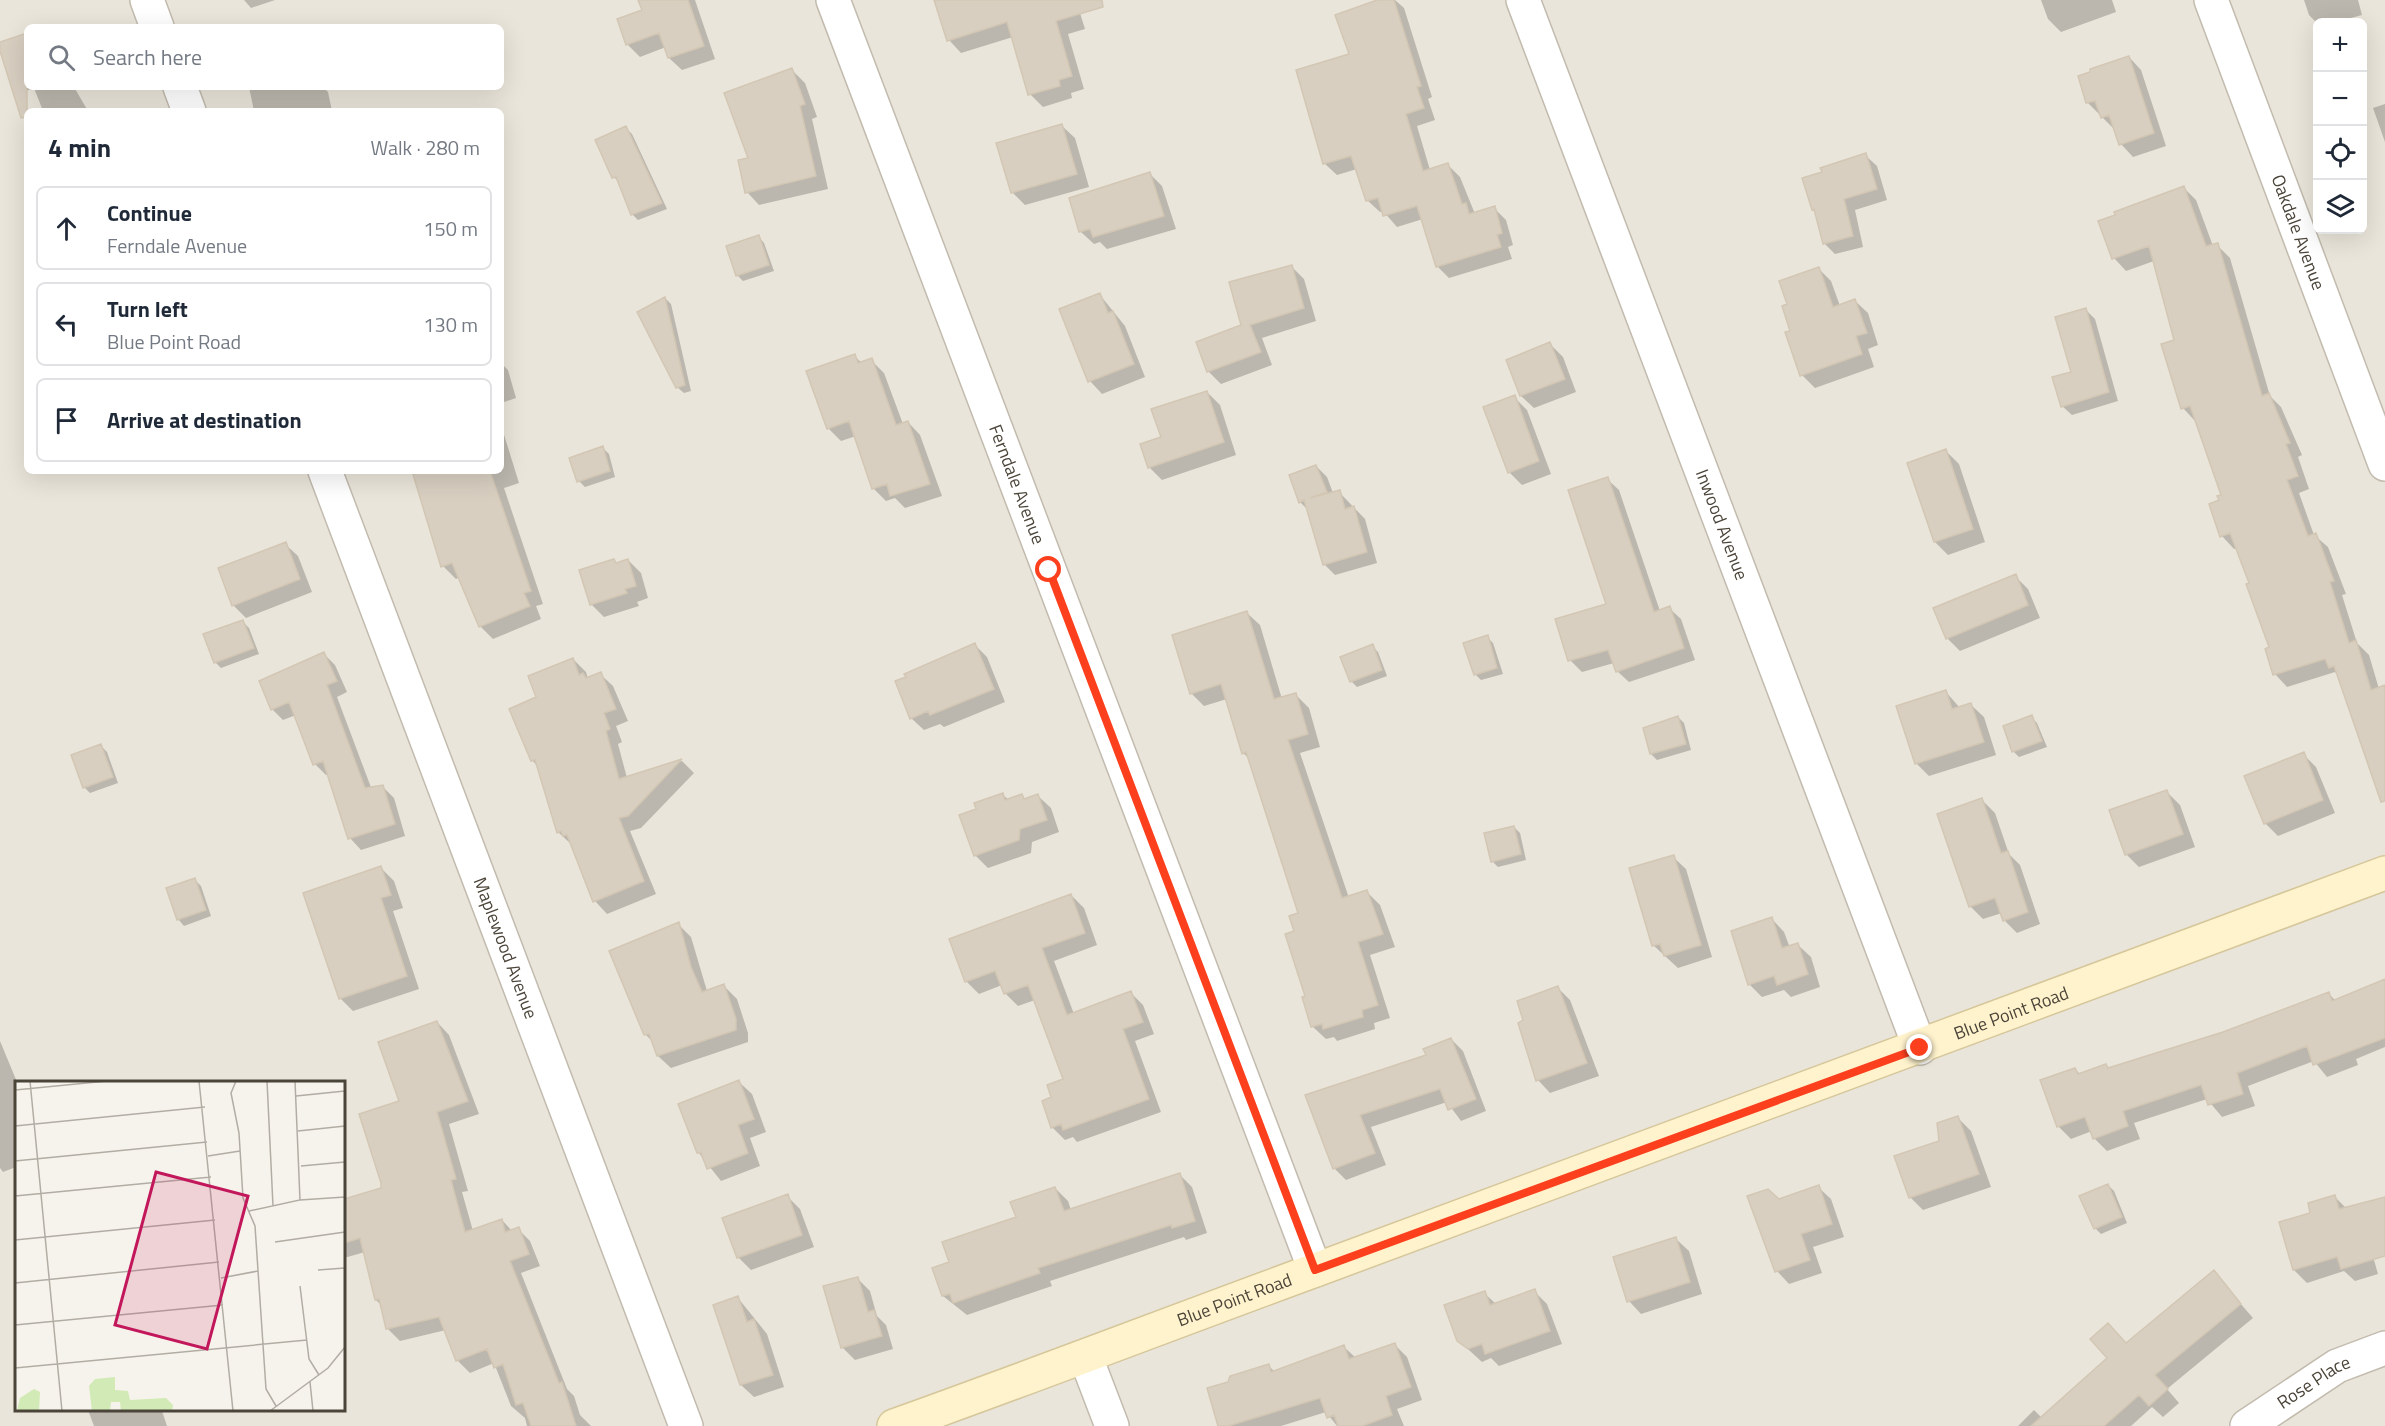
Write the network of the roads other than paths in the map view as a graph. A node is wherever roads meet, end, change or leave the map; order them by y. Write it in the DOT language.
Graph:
graph roads {
  1 [pos="147,0"];
  2 [pos="834,0"];
  3 [pos="1523,0"];
  4 [pos="2211,0"];
  5 [pos="156,24"];
  6 [pos="181,90"];
  7 [pos="188,108"];
  8 [pos="2385,464"];
  9 [pos="326,474"];
  10 [pos="2385,873"];
  11 [pos="1920,1048"];
  12 [pos="1315,1270"];
  13 [pos="2385,1348"];
  14 [pos="1086,1358"];
  15 [pos="686,1426"];
  16 [pos="894,1426"];
  17 [pos="1112,1426"];
  18 [pos="2247,1426"];
  1 -- 5 [label="street"];
  2 -- 12 [label="street, Ferndale Avenue"];
  3 -- 11 [label="street, Inwood Avenue"];
  4 -- 8 [label="street, Oakdale Avenue"];
  6 -- 7 [label="street"];
  9 -- 15 [label="street, Maplewood Avenue"];
  10 -- 11 [label="street, Blue Point Road"];
  11 -- 12 [label="street, Blue Point Road"];
  12 -- 14 [label="street, Blue Point Road"];
  13 -- 18 [label="street, Rose Place"];
  14 -- 16 [label="street, Blue Point Road"];
  14 -- 17 [label="street"];
}
